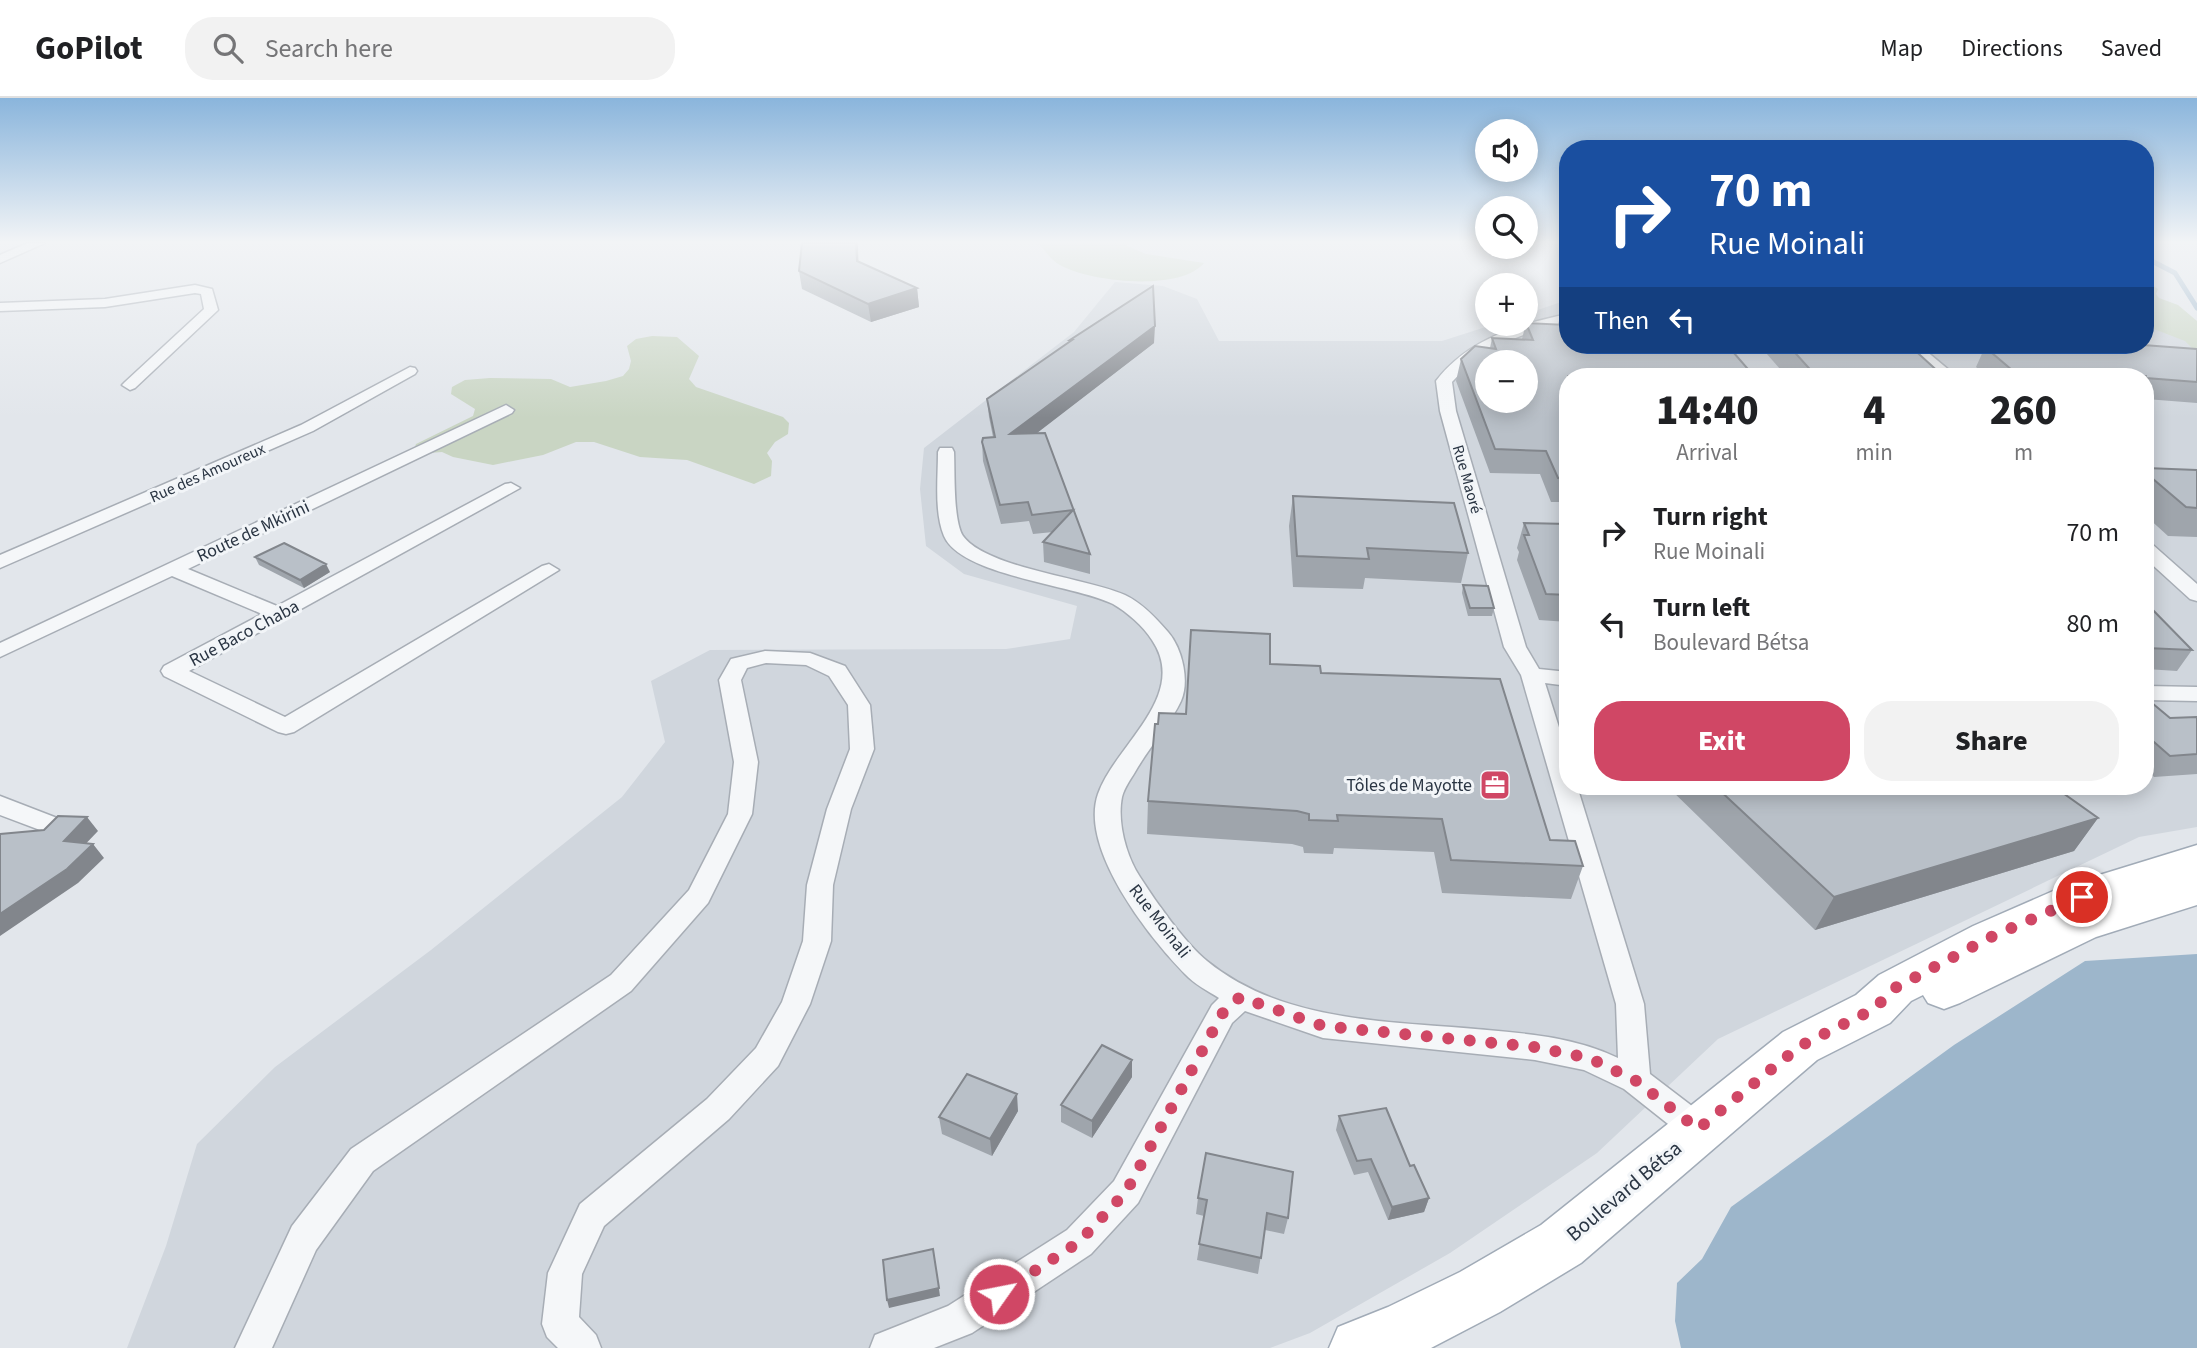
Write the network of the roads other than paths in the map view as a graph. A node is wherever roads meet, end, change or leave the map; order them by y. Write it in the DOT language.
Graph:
graph roads {
  1 [pos="17,301"];
  2 [pos="116,301"];
  3 [pos="209,301"];
  4 [pos="0,307"];
  5 [pos="25,308"];
  6 [pos="1559,320"];
  7 [pos="1921,354"];
  8 [pos="1938,368"];
  9 [pos="410,371"];
  10 [pos="130,385"];
  11 [pos="506,410"];
  12 [pos="946,452"];
  13 [pos="511,488"];
  14 [pos="2154,556"];
  15 [pos="0,562"];
  16 [pos="172,569"];
  17 [pos="549,570"];
  18 [pos="2197,595"];
  19 [pos="278,614"];
  20 [pos="0,651"];
  21 [pos="1532,675"];
  22 [pos="1559,678"];
  23 [pos="2154,693"];
  24 [pos="2197,694"];
  25 [pos="1559,766"];
  26 [pos="1568,795"];
  27 [pos="0,804"];
  28 [pos="48,824"];
  29 [pos="2197,860"];
  30 [pos="2197,889"];
  31 [pos="1240,997"];
  32 [pos="1874,1009"];
  33 [pos="1635,1080"];
  34 [pos="1698,1129"];
  35 [pos="253,1348"];
  36 [pos="583,1348"];
  37 [pos="888,1348"];
  38 [pos="1359,1348"];
  1 -- 5 [label="street"];
  2 -- 5 [label="street"];
  3 -- 10 [label="street"];
  4 -- 5 [label="street"];
  6 -- 21 [label="street, Rue Maoré"];
  7 -- 8 [label="street"];
  9 -- 15 [label="street, Rue des Amoureux"];
  11 -- 16 [label="street, Route de Mkirini"];
  12 -- 31 [label="street, Rue Moinali"];
  13 -- 19 [label="street, Rue Baco Chaba"];
  14 -- 18 [label="street"];
  16 -- 19 [label="street"];
  16 -- 20 [label="street, Route de Mkirini"];
  17 -- 19 [label="street, Rue Baco Chaba"];
  21 -- 22 [label="street"];
  21 -- 25 [label="street"];
  23 -- 24 [label="street"];
  26 -- 33 [label="street"];
  27 -- 28 [label="street"];
  29 -- 32 [label="main road, Boulevard Bétsa"];
  30 -- 32 [label="main road, Boulevard Bétsa"];
  31 -- 33 [label="street, Rue Moinali"];
  31 -- 37 [label="street"];
  32 -- 34 [label="main road, Boulevard Bétsa"];
  33 -- 34 [label="street, Rue Moinali"];
  34 -- 38 [label="main road, Boulevard Bétsa"];
  35 -- 36 [label="street"];
}
